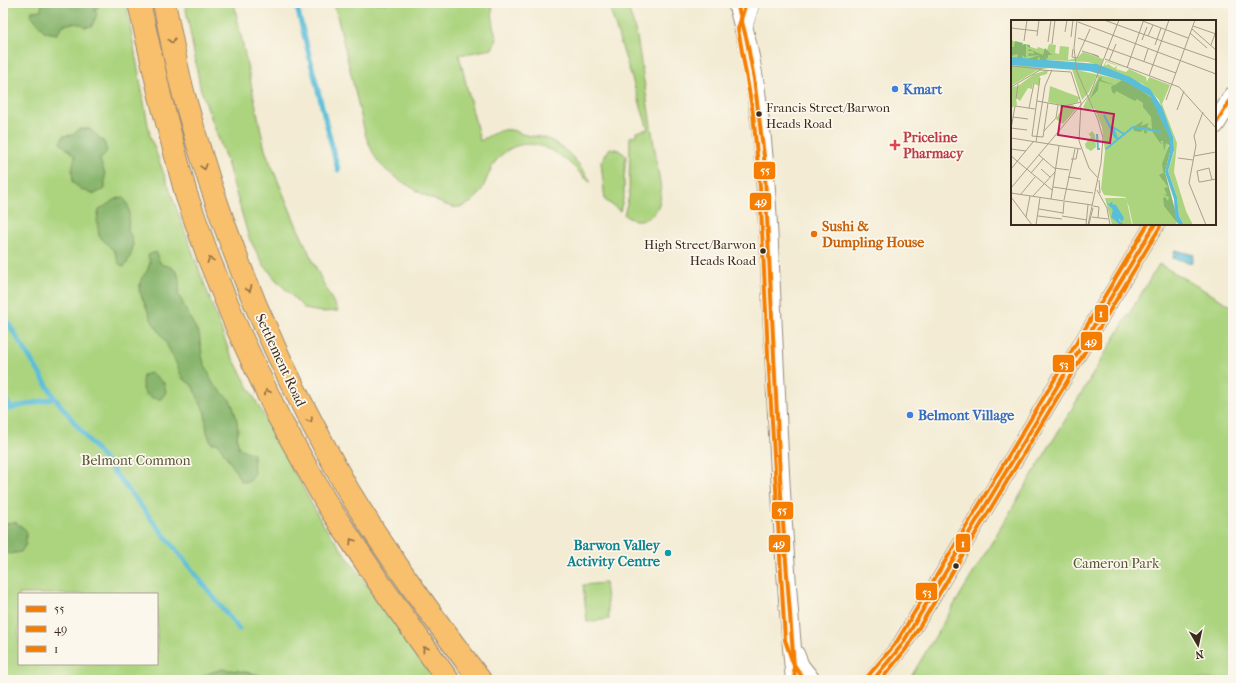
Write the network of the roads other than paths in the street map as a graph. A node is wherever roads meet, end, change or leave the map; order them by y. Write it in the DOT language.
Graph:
graph roads {
  1 [pos="139,3"];
  2 [pos="164,3"];
  3 [pos="737,3"];
  4 [pos="752,3"];
  5 [pos="744,29"];
  6 [pos="1233,96"];
  7 [pos="1216,123"];
  8 [pos="1154,225"];
  9 [pos="791,640"];
  10 [pos="901,646"];
  11 [pos="448,680"];
  12 [pos="480,680"];
  13 [pos="788,680"];
  14 [pos="795,680"];
  15 [pos="811,680"];
  16 [pos="873,680"];
  17 [pos="888,680"];
  11 -- 1 [label="highway, Settlement Road, one-way"];
  2 -- 12 [label="highway, Settlement Road, one-way"];
  3 -- 5 [label="street"];
  4 -- 5 [label="street"];
  5 -- 9 [label="street"];
  6 -- 7 [label="street"];
  8 -- 10 [label="street"];
  9 -- 13 [label="street"];
  9 -- 14 [label="street"];
  9 -- 15 [label="street"];
  10 -- 16 [label="street"];
  10 -- 17 [label="street"];
}
